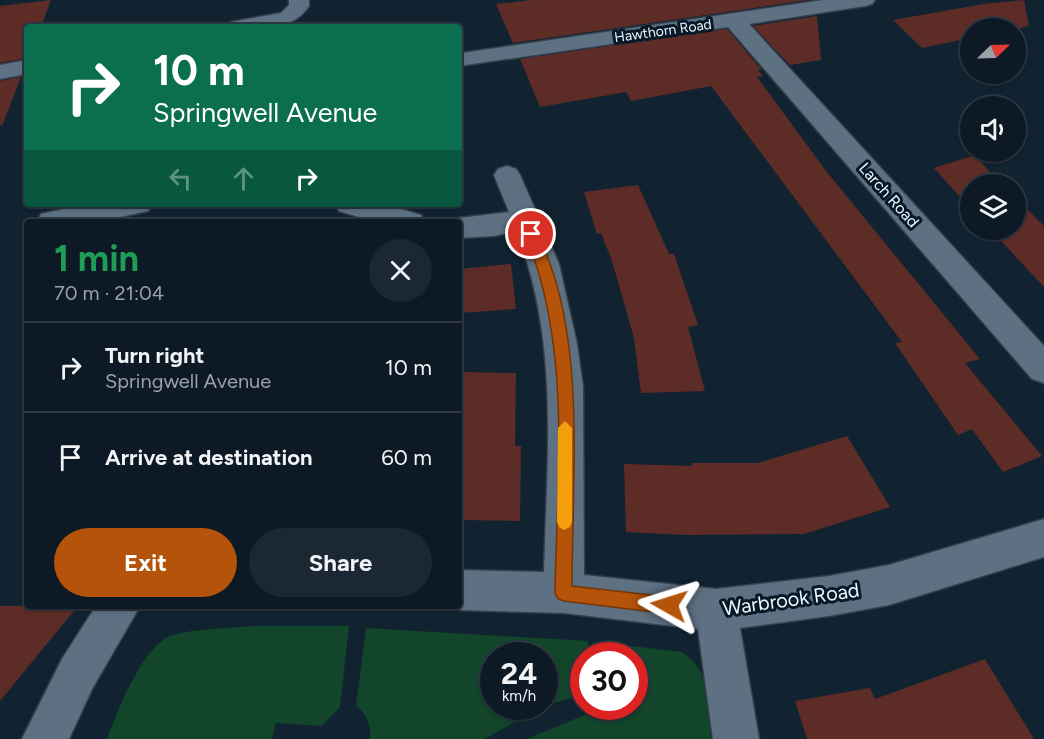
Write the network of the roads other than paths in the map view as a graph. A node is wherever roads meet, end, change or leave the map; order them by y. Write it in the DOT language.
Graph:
graph roads {
  1 [pos="298,0"];
  2 [pos="865,0"];
  3 [pos="734,20"];
  4 [pos="255,24"];
  5 [pos="462,60"];
  6 [pos="24,68"];
  7 [pos="0,72"];
  8 [pos="507,175"];
  9 [pos="359,207"];
  10 [pos="120,212"];
  11 [pos="525,218"];
  12 [pos="66,219"];
  13 [pos="401,219"];
  14 [pos="462,228"];
  15 [pos="1044,369"];
  16 [pos="1044,538"];
  17 [pos="462,590"];
  18 [pos="564,593"];
  19 [pos="118,609"];
  20 [pos="716,610"];
  21 [pos="45,739"];
  22 [pos="736,739"];
  1 -- 4 [label="street"];
  2 -- 3 [label="street, Hawthorn Road"];
  3 -- 5 [label="street, Hawthorn Road"];
  3 -- 15 [label="street, Larch Road"];
  6 -- 7 [label="street"];
  8 -- 11 [label="street"];
  9 -- 13 [label="street"];
  10 -- 12 [label="street"];
  11 -- 14 [label="street"];
  11 -- 18 [label="street"];
  16 -- 20 [label="street, Warbrook Road"];
  17 -- 18 [label="street, Warbrook Road"];
  18 -- 20 [label="street, Warbrook Road"];
  19 -- 21 [label="street"];
  20 -- 22 [label="street"];
}
